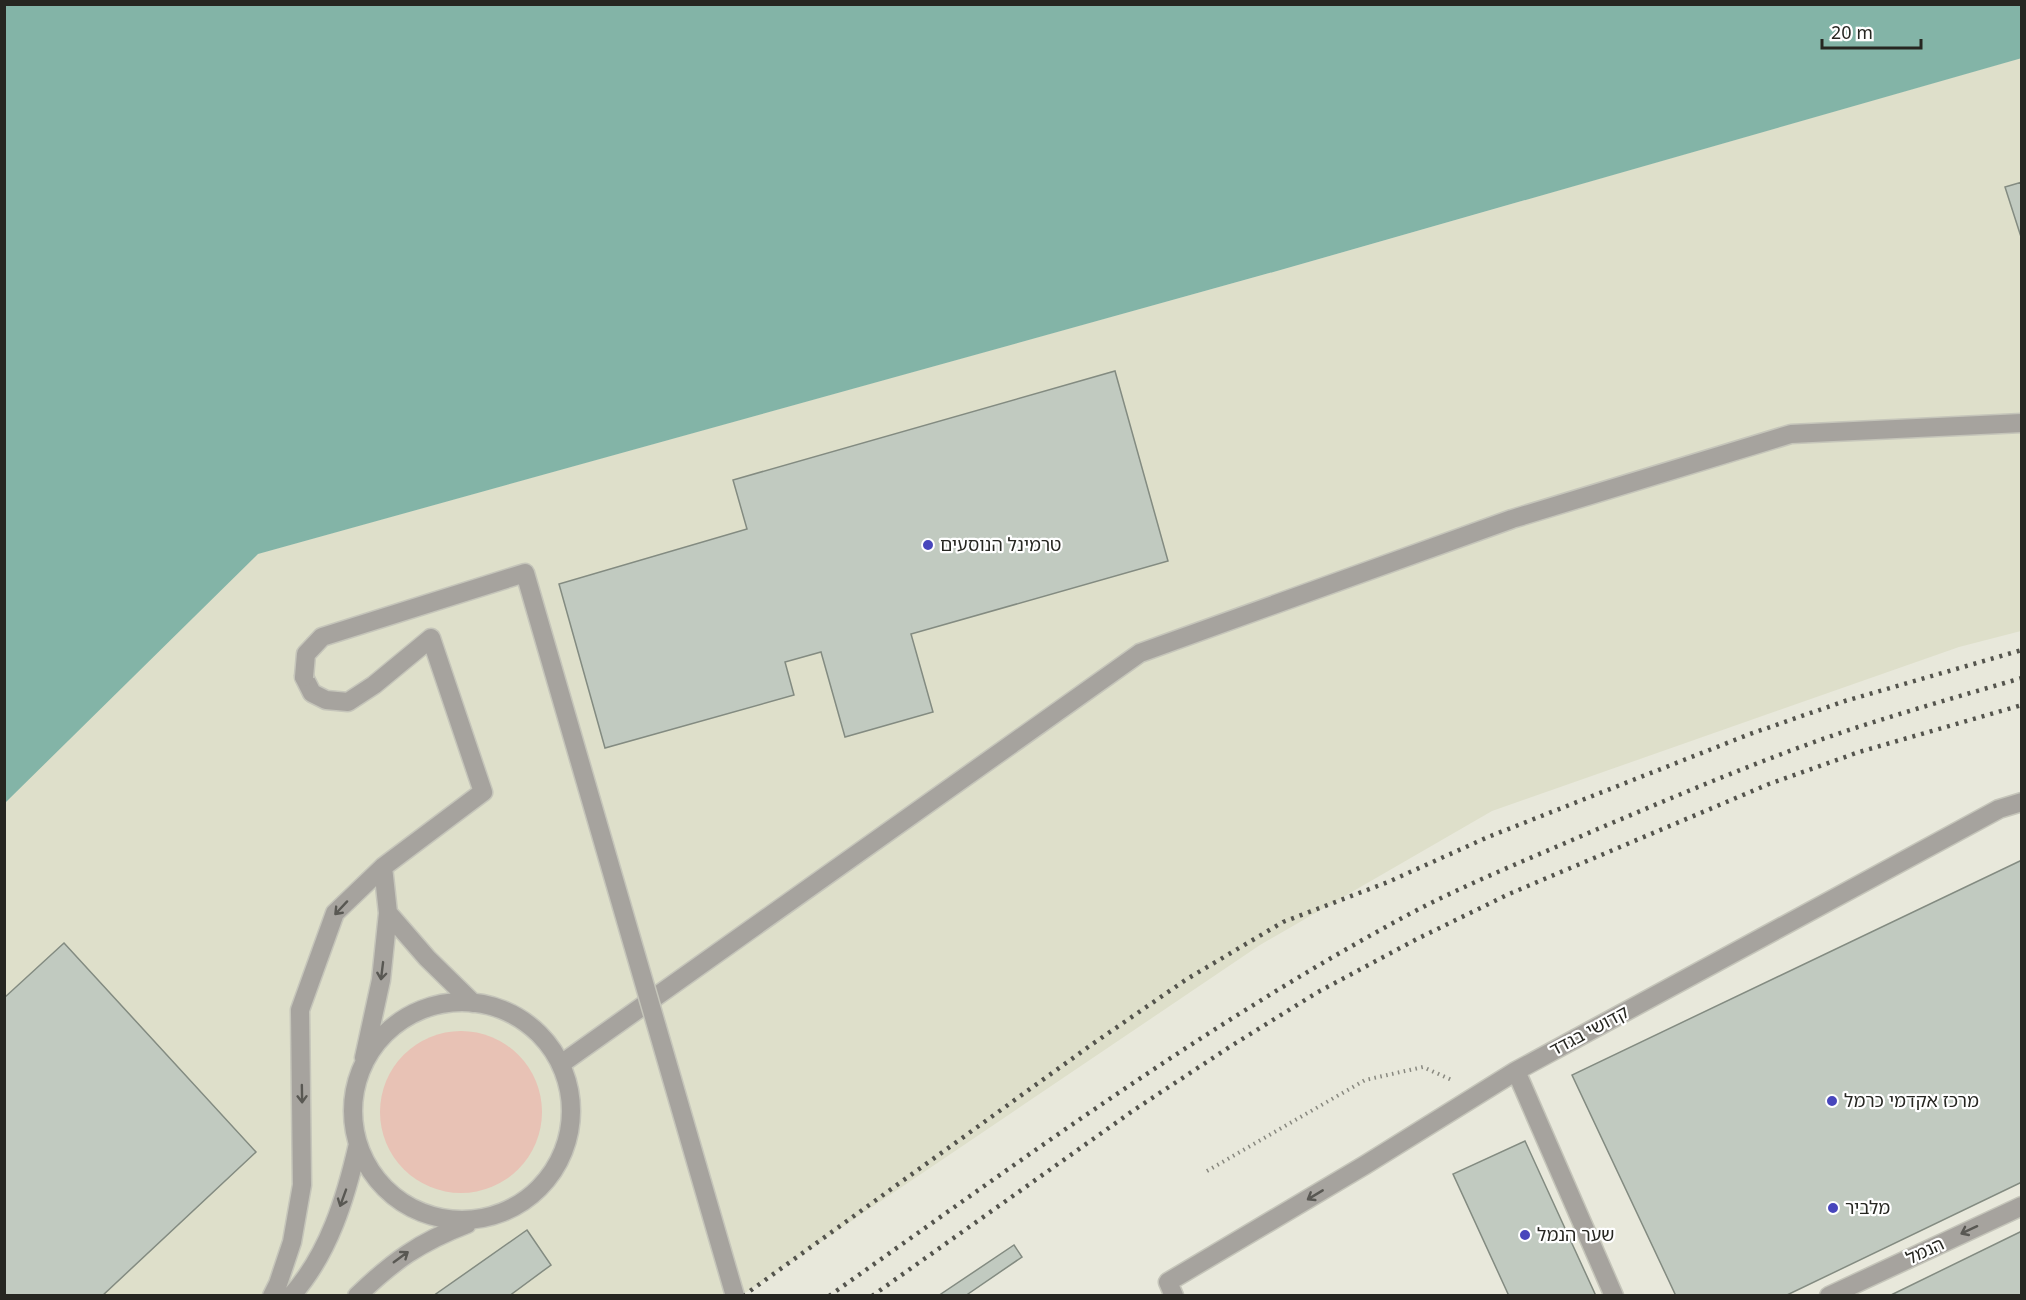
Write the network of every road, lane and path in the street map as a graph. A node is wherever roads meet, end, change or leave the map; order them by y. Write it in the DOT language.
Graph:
graph roads {
  1 [pos="2022,423"];
  2 [pos="2022,802"];
  3 [pos="383,867"];
  4 [pos="388,913"];
  5 [pos="474,1003"];
  6 [pos="561,1064"];
  7 [pos="1516,1071"];
  8 [pos="361,1072"];
  9 [pos="1473,1098"];
  10 [pos="358,1142"];
  11 [pos="1207,1171"];
  12 [pos="2022,1206"];
  13 [pos="480,1219"];
  14 [pos="1171,1289"];
  15 [pos="272,1296"];
  16 [pos="291,1296"];
  17 [pos="357,1296"];
  18 [pos="735,1296"];
  19 [pos="1614,1296"];
  20 [pos="1829,1296"];
  1 -- 6 [label="street"];
  2 -- 7 [label="street, קדושי בגדד"];
  3 -- 4 [label="street"];
  3 -- 15 [label="street, one-way"];
  3 -- 18 [label="street, bridge"];
  4 -- 5 [label="street"];
  4 -- 8 [label="street, one-way"];
  5 -- 6 [label="street"];
  5 -- 8 [label="street"];
  6 -- 13 [label="street"];
  7 -- 9 [label="street, קדושי בגדד"];
  7 -- 19 [label="street"];
  8 -- 10 [label="street"];
  9 -- 11 [label="path"];
  9 -- 14 [label="street, קדושי בגדד, one-way"];
  10 -- 13 [label="street"];
  10 -- 16 [label="street, one-way"];
  12 -- 20 [label="street, הנמל, one-way"];
  17 -- 13 [label="street, one-way"];
}
